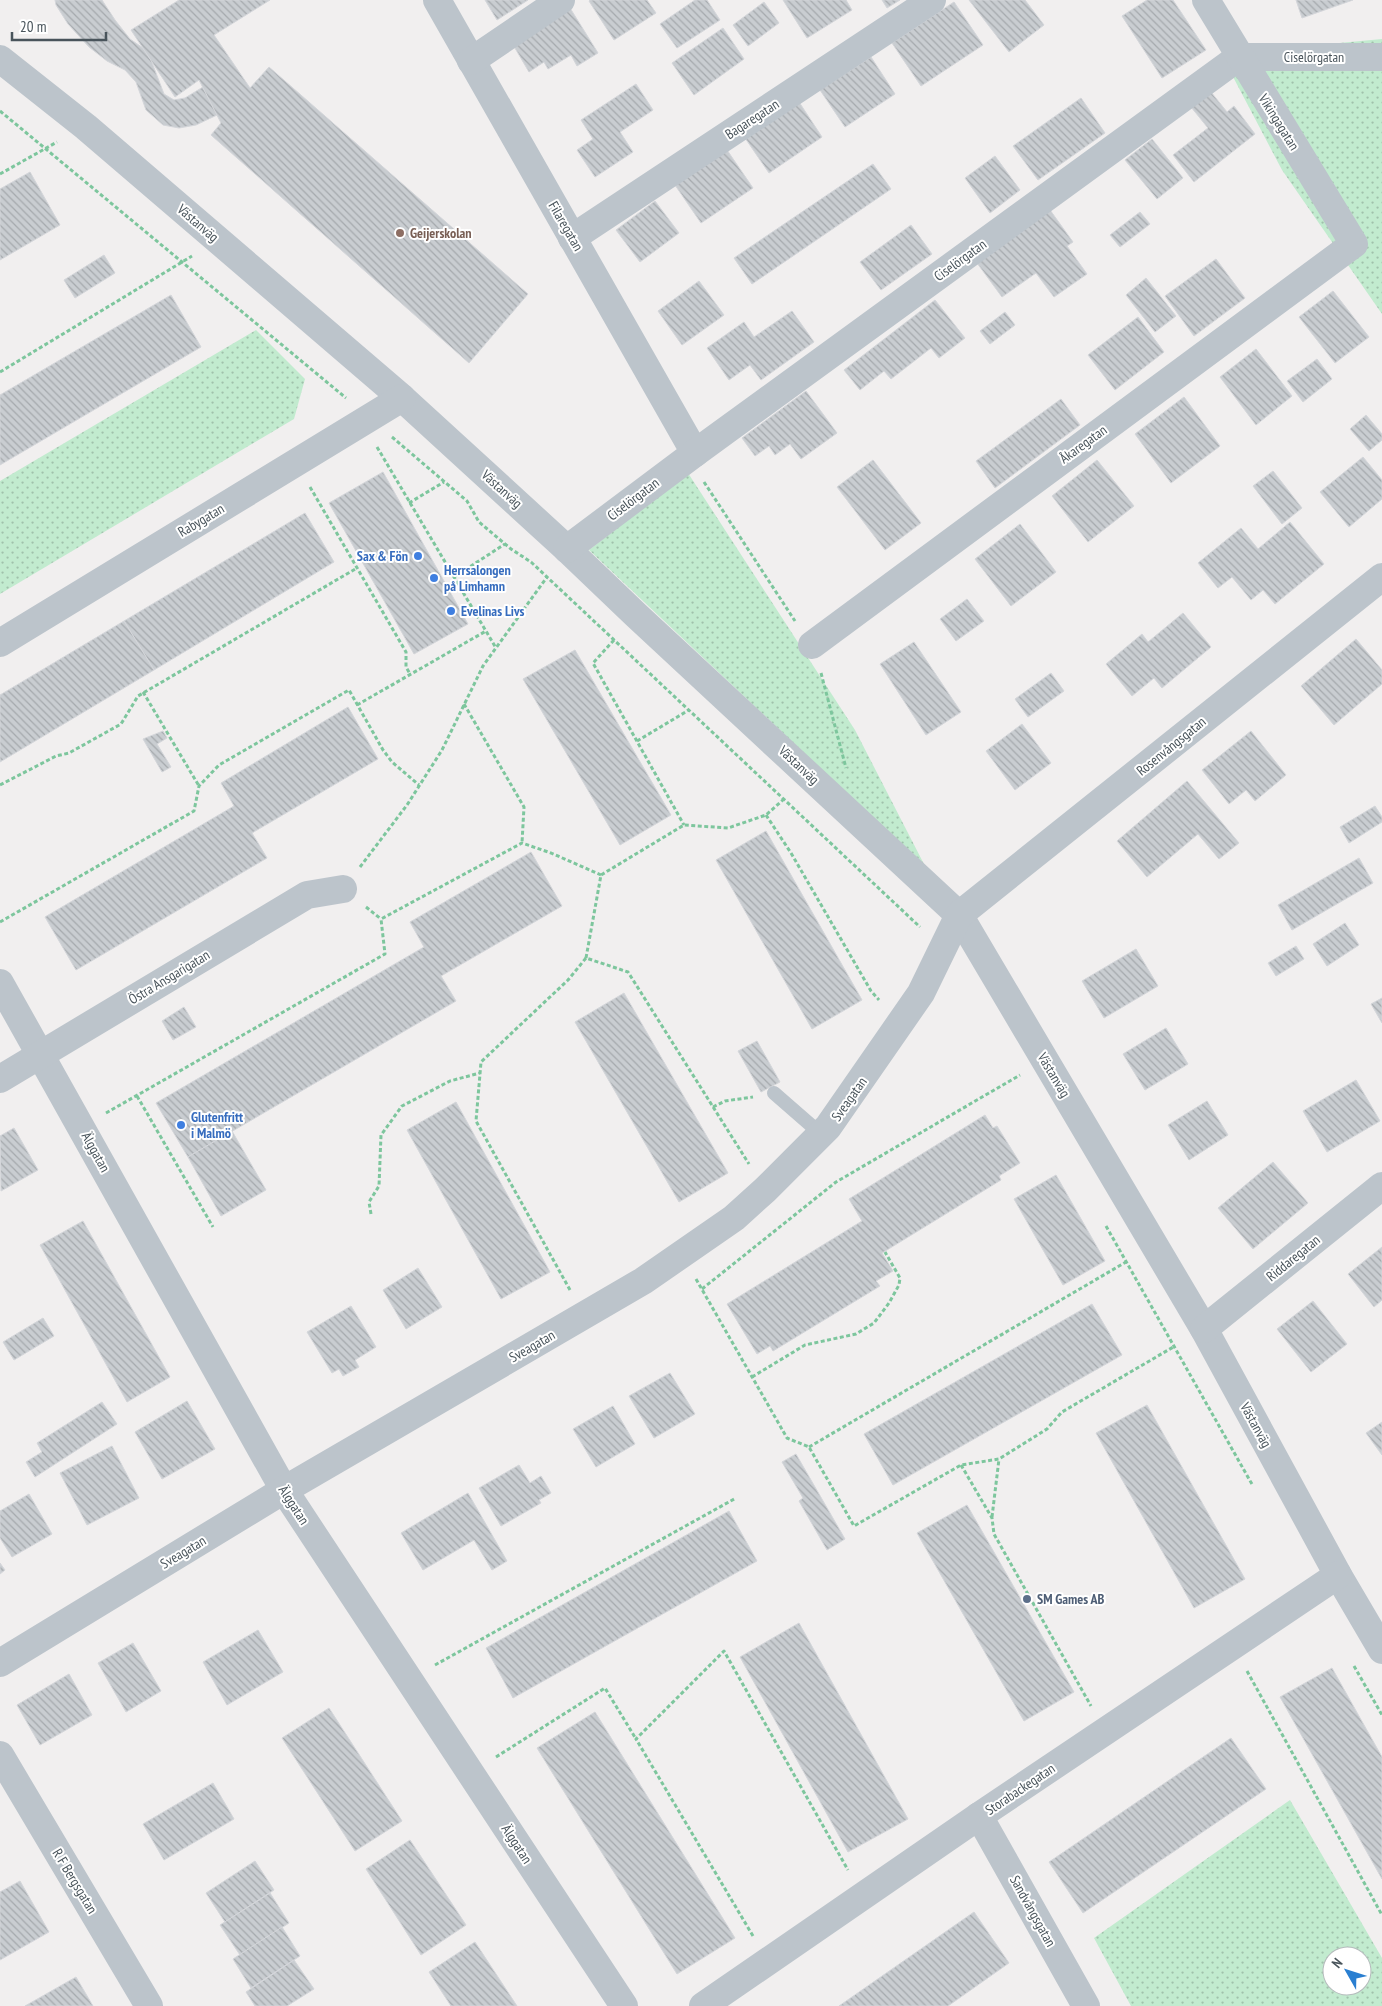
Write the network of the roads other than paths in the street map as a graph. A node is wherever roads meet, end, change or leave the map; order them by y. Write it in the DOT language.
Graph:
graph roads {
  1 [pos="437,0"];
  2 [pos="561,0"];
  3 [pos="932,0"];
  4 [pos="1206,0"];
  5 [pos="1239,57"];
  6 [pos="1382,57"];
  7 [pos="0,59"];
  8 [pos="471,60"];
  9 [pos="572,238"];
  10 [pos="1354,244"];
  11 [pos="402,398"];
  12 [pos="695,453"];
  13 [pos="567,549"];
  14 [pos="1382,577"];
  15 [pos="0,643"];
  16 [pos="812,645"];
  17 [pos="343,889"];
  18 [pos="959,915"];
  19 [pos="0,983"];
  20 [pos="41,1053"];
  21 [pos="0,1078"];
  22 [pos="774,1093"];
  23 [pos="821,1134"];
  24 [pos="1382,1186"];
  25 [pos="1204,1330"];
  26 [pos="284,1490"];
  27 [pos="1338,1575"];
  28 [pos="1382,1650"];
  29 [pos="0,1664"];
  30 [pos="0,1755"];
  31 [pos="979,1816"];
  32 [pos="150,2006"];
  33 [pos="624,2006"];
  34 [pos="703,2006"];
  35 [pos="1086,2006"];
  1 -- 8 [label="street, Filaregatan"];
  2 -- 8 [label="street"];
  3 -- 9 [label="street, Bagaregatan"];
  4 -- 5 [label="street, Vikingagatan"];
  5 -- 6 [label="street, Ciselörgatan"];
  5 -- 10 [label="street, Vikingagatan"];
  5 -- 12 [label="street, Ciselörgatan"];
  7 -- 11 [label="street, Västanväg"];
  8 -- 9 [label="street, Filaregatan"];
  9 -- 12 [label="street, Filaregatan"];
  10 -- 16 [label="street, Åkaregatan"];
  11 -- 13 [label="street, Västanväg"];
  11 -- 15 [label="street, Rabygatan"];
  12 -- 13 [label="street, Ciselörgatan"];
  13 -- 18 [label="street, Västanväg"];
  14 -- 18 [label="street, Rosenvångsgatan"];
  17 -- 20 [label="street, Östra Ansgarigatan"];
  18 -- 23 [label="street, Sveagatan"];
  18 -- 25 [label="street, Västanväg"];
  19 -- 20 [label="street, Älggatan"];
  20 -- 21 [label="street, Östra Ansgarigatan"];
  20 -- 26 [label="street, Älggatan"];
  22 -- 23 [label="lane"];
  23 -- 26 [label="street, Sveagatan"];
  24 -- 25 [label="street, Riddaregatan"];
  25 -- 27 [label="street, Västanväg"];
  26 -- 29 [label="street, Sveagatan"];
  26 -- 33 [label="street, Älggatan"];
  27 -- 28 [label="street, Västanväg"];
  27 -- 31 [label="street, Storabackegatan"];
  30 -- 32 [label="street, R F Bergsgatan"];
  31 -- 34 [label="street, Storabackegatan"];
  31 -- 35 [label="street, Sandvångsgatan"];
}
